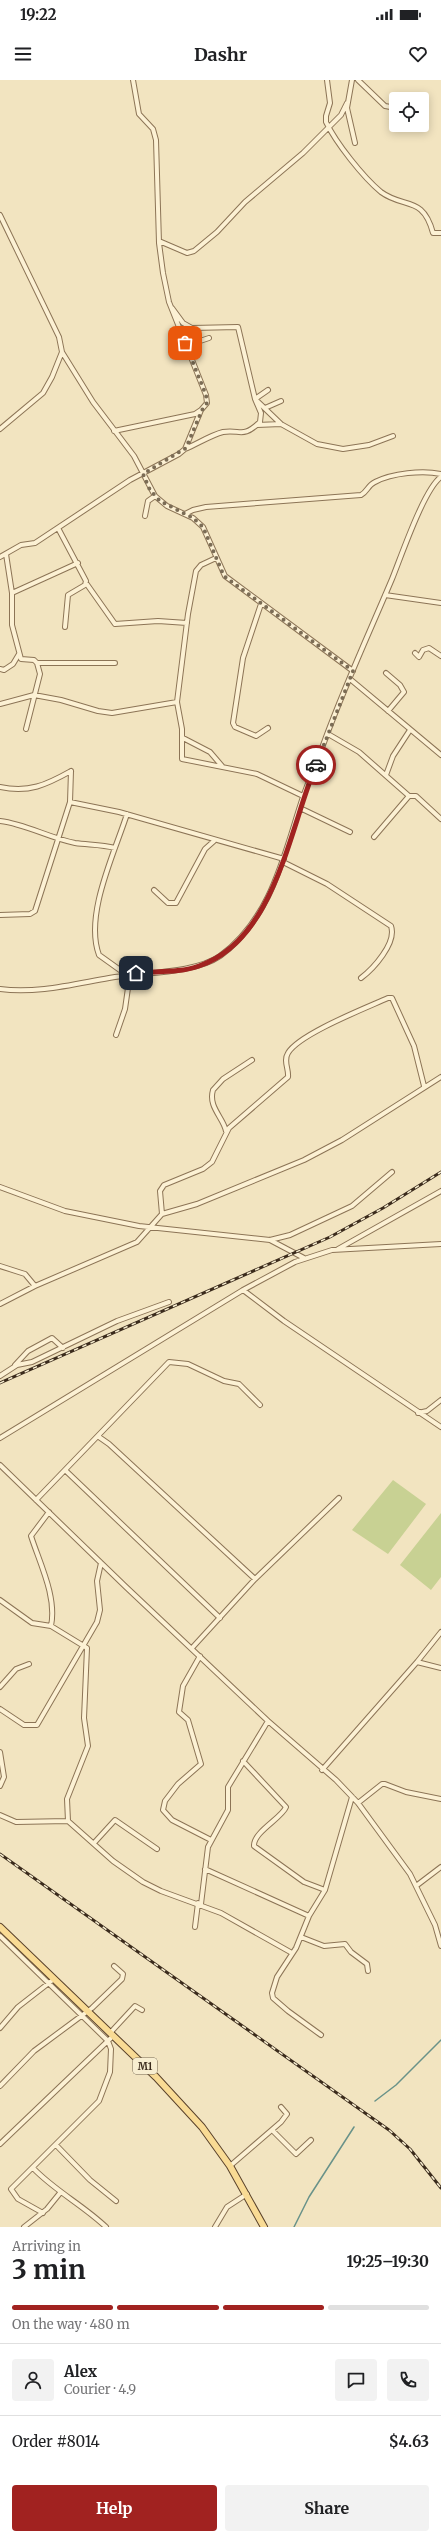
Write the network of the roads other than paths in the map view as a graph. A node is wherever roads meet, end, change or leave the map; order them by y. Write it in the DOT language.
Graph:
graph roads {
  1 [pos="133,80"];
  2 [pos="327,80"];
  3 [pos="352,80"];
  4 [pos="358,80"];
  5 [pos="347,103"];
  6 [pos="389,107"];
  7 [pos="329,128"];
  8 [pos="355,143"];
  9 [pos="0,215"];
  10 [pos="441,233"];
  11 [pos="159,241"];
  12 [pos="171,307"];
  13 [pos="183,323"];
  14 [pos="209,338"];
  15 [pos="62,352"];
  16 [pos="268,390"];
  17 [pos="255,399"];
  18 [pos="281,402"];
  19 [pos="265,408"];
  20 [pos="202,410"];
  21 [pos="281,424"];
  22 [pos="257,425"];
  23 [pos="0,429"];
  24 [pos="114,431"];
  25 [pos="393,436"];
  26 [pos="186,448"];
  27 [pos="143,474"];
  28 [pos="441,475"];
  29 [pos="155,496"];
  30 [pos="185,514"];
  31 [pos="145,516"];
  32 [pos="58,528"];
  33 [pos="6,554"];
  34 [pos="0,557"];
  35 [pos="216,558"];
  36 [pos="78,563"];
  37 [pos="86,583"];
  38 [pos="12,593"];
  39 [pos="385,595"];
  40 [pos="441,603"];
  41 [pos="261,604"];
  42 [pos="187,623"];
  43 [pos="66,627"];
  44 [pos="19,654"];
  45 [pos="415,654"];
  46 [pos="441,656"];
  47 [pos="37,663"];
  48 [pos="115,663"];
  49 [pos="0,669"];
  50 [pos="353,671"];
  51 [pos="386,673"];
  52 [pos="350,679"];
  53 [pos="34,695"];
  54 [pos="177,702"];
  55 [pos="0,704"];
  56 [pos="388,710"];
  57 [pos="268,728"];
  58 [pos="26,729"];
  59 [pos="410,730"];
  60 [pos="328,734"];
  61 [pos="183,738"];
  62 [pos="441,755"];
  63 [pos="222,766"];
  64 [pos="386,775"];
  65 [pos="0,787"];
  66 [pos="304,796"];
  67 [pos="409,796"];
  68 [pos="70,802"];
  69 [pos="300,808"];
  70 [pos="127,814"];
  71 [pos="441,819"];
  72 [pos="0,821"];
  73 [pos="350,832"];
  74 [pos="374,837"];
  75 [pos="59,838"];
  76 [pos="214,840"];
  77 [pos="114,848"];
  78 [pos="284,861"];
  79 [pos="154,890"];
  80 [pos="0,916"];
  81 [pos="128,975"];
  82 [pos="361,978"];
  83 [pos="0,989"];
  84 [pos="116,1035"];
  85 [pos="252,1060"];
  86 [pos="441,1077"];
  87 [pos="424,1086"];
  88 [pos="226,1131"];
  89 [pos="392,1172"];
  90 [pos="0,1187"];
  91 [pos="441,1192"];
  92 [pos="162,1214"];
  93 [pos="150,1227"];
  94 [pos="270,1240"];
  95 [pos="441,1244"];
  96 [pos="337,1250"];
  97 [pos="304,1258"];
  98 [pos="0,1266"];
  99 [pos="35,1286"];
  100 [pos="243,1290"];
  101 [pos="169,1302"];
  102 [pos="0,1304"];
  103 [pos="63,1348"];
  104 [pos="14,1367"];
  105 [pos="0,1376"];
  106 [pos="441,1400"];
  107 [pos="260,1405"];
  108 [pos="418,1413"];
  109 [pos="441,1427"];
  110 [pos="99,1437"];
  111 [pos="0,1438"];
  112 [pos="0,1465"];
  113 [pos="66,1471"];
  114 [pos="339,1498"];
  115 [pos="36,1500"];
  116 [pos="49,1512"];
  117 [pos="101,1563"];
  118 [pos="255,1579"];
  119 [pos="0,1600"];
  120 [pos="220,1618"];
  121 [pos="51,1626"];
  122 [pos="441,1632"];
  123 [pos="85,1645"];
  124 [pos="192,1648"];
  125 [pos="200,1656"];
  126 [pos="418,1662"];
  127 [pos="29,1664"];
  128 [pos="441,1668"];
  129 [pos="0,1687"];
  130 [pos="0,1709"];
  131 [pos="268,1721"];
  132 [pos="0,1752"];
  133 [pos="243,1761"];
  134 [pos="322,1770"];
  135 [pos="0,1786"];
  136 [pos="352,1797"];
  137 [pos="441,1799"];
  138 [pos="358,1803"];
  139 [pos="0,1815"];
  140 [pos="68,1821"];
  141 [pos="211,1840"];
  142 [pos="94,1843"];
  143 [pos="157,1849"];
  144 [pos="441,1867"];
  145 [pos="206,1868"];
  146 [pos="416,1886"];
  147 [pos="325,1890"];
  148 [pos="200,1904"];
  149 [pos="309,1916"];
  150 [pos="0,1927"];
  151 [pos="195,1927"];
  152 [pos="0,1936"];
  153 [pos="301,1937"];
  154 [pos="441,1946"];
  155 [pos="292,1953"];
  156 [pos="114,1966"];
  157 [pos="368,1971"];
  158 [pos="52,1981"];
  159 [pos="142,2010"];
  160 [pos="88,2011"];
  161 [pos="82,2016"];
  162 [pos="0,2028"];
  163 [pos="111,2034"];
  164 [pos="321,2035"];
  165 [pos="108,2041"];
  166 [pos="0,2086"];
  167 [pos="281,2107"];
  168 [pos="273,2131"];
  169 [pos="311,2140"];
  170 [pos="0,2144"];
  171 [pos="56,2145"];
  172 [pos="230,2166"];
  173 [pos="33,2168"];
  174 [pos="60,2193"];
  175 [pos="247,2194"];
  176 [pos="116,2201"];
  177 [pos="43,2213"];
  178 [pos="24,2227"];
  179 [pos="106,2227"];
  180 [pos="215,2227"];
  181 [pos="264,2227"];
  1 -- 11 [label="street"];
  2 -- 7 [label="street"];
  3 -- 5 [label="street"];
  4 -- 6 [label="street"];
  5 -- 7 [label="street"];
  5 -- 8 [label="street"];
  7 -- 10 [label="street"];
  7 -- 11 [label="street"];
  9 -- 15 [label="street"];
  11 -- 12 [label="street"];
  12 -- 13 [label="street"];
  12 -- 20 [label="street"];
  13 -- 14 [label="street"];
  13 -- 17 [label="street"];
  15 -- 23 [label="street"];
  15 -- 24 [label="street"];
  16 -- 17 [label="street"];
  17 -- 19 [label="street"];
  17 -- 22 [label="street"];
  18 -- 19 [label="street"];
  19 -- 21 [label="street"];
  20 -- 24 [label="street"];
  20 -- 26 [label="street"];
  21 -- 22 [label="street"];
  21 -- 25 [label="street"];
  22 -- 26 [label="street"];
  24 -- 27 [label="street"];
  26 -- 27 [label="street"];
  27 -- 29 [label="street"];
  27 -- 32 [label="street"];
  28 -- 30 [label="street"];
  28 -- 39 [label="street"];
  29 -- 30 [label="street"];
  29 -- 31 [label="street"];
  30 -- 35 [label="street"];
  32 -- 33 [label="street"];
  32 -- 36 [label="street"];
  33 -- 34 [label="street"];
  33 -- 38 [label="street"];
  35 -- 41 [label="street"];
  35 -- 42 [label="street"];
  36 -- 37 [label="street"];
  36 -- 38 [label="street"];
  37 -- 42 [label="street"];
  37 -- 43 [label="street"];
  38 -- 44 [label="street"];
  39 -- 40 [label="street"];
  39 -- 50 [label="street"];
  41 -- 50 [label="street"];
  41 -- 57 [label="street"];
  42 -- 54 [label="street"];
  44 -- 47 [label="street"];
  44 -- 49 [label="street"];
  45 -- 46 [label="street"];
  47 -- 48 [label="street"];
  47 -- 53 [label="street"];
  50 -- 52 [label="street"];
  51 -- 56 [label="street"];
  52 -- 56 [label="street"];
  52 -- 60 [label="street"];
  53 -- 54 [label="street"];
  53 -- 55 [label="street"];
  53 -- 58 [label="street"];
  54 -- 61 [label="street"];
  56 -- 59 [label="street"];
  59 -- 62 [label="street"];
  59 -- 64 [label="street"];
  60 -- 64 [label="street"];
  60 -- 66 [label="street"];
  61 -- 63 [label="street"];
  61 -- 63 [label="street"];
  63 -- 66 [label="street"];
  64 -- 67 [label="street"];
  65 -- 68 [label="street"];
  66 -- 69 [label="street"];
  67 -- 71 [label="street"];
  67 -- 74 [label="street"];
  68 -- 70 [label="street"];
  68 -- 75 [label="street"];
  69 -- 73 [label="street"];
  69 -- 78 [label="street"];
  70 -- 76 [label="street"];
  70 -- 77 [label="street"];
  72 -- 75 [label="street"];
  75 -- 77 [label="street"];
  75 -- 80 [label="street"];
  76 -- 78 [label="street"];
  76 -- 79 [label="street"];
  77 -- 81 [label="street"];
  78 -- 81 [label="street"];
  78 -- 82 [label="street"];
  81 -- 83 [label="street"];
  81 -- 84 [label="street"];
  85 -- 88 [label="street"];
  86 -- 87 [label="street"];
  87 -- 88 [label="street"];
  87 -- 92 [label="street"];
  88 -- 92 [label="street"];
  89 -- 94 [label="street"];
  90 -- 93 [label="street"];
  91 -- 96 [label="street"];
  92 -- 93 [label="street"];
  93 -- 94 [label="street"];
  93 -- 99 [label="street"];
  94 -- 97 [label="street"];
  95 -- 96 [label="street"];
  96 -- 97 [label="street"];
  97 -- 100 [label="street"];
  98 -- 99 [label="street"];
  99 -- 102 [label="street"];
  100 -- 108 [label="street"];
  100 -- 111 [label="street"];
  101 -- 103 [label="street"];
  103 -- 104 [label="street"];
  103 -- 104 [label="street"];
  104 -- 105 [label="street"];
  106 -- 108 [label="street"];
  107 -- 110 [label="street"];
  108 -- 109 [label="street"];
  110 -- 113 [label="street"];
  110 -- 118 [label="street"];
  112 -- 115 [label="street"];
  113 -- 115 [label="street"];
  113 -- 120 [label="street"];
  114 -- 118 [label="street"];
  115 -- 116 [label="street"];
  116 -- 117 [label="street"];
  116 -- 121 [label="street"];
  117 -- 123 [label="street"];
  117 -- 124 [label="street"];
  118 -- 120 [label="street"];
  119 -- 121 [label="street"];
  120 -- 124 [label="street"];
  121 -- 123 [label="street"];
  122 -- 126 [label="street"];
  123 -- 130 [label="street"];
  123 -- 140 [label="street"];
  124 -- 125 [label="street"];
  125 -- 131 [label="street"];
  125 -- 141 [label="street"];
  126 -- 128 [label="street"];
  126 -- 134 [label="street"];
  127 -- 129 [label="street"];
  131 -- 133 [label="street"];
  131 -- 134 [label="street"];
  132 -- 135 [label="street"];
  133 -- 141 [label="street"];
  133 -- 147 [label="street"];
  134 -- 136 [label="street"];
  136 -- 138 [label="street"];
  136 -- 147 [label="street"];
  137 -- 138 [label="street"];
  138 -- 146 [label="street"];
  139 -- 140 [label="street"];
  140 -- 142 [label="street"];
  141 -- 145 [label="street"];
  142 -- 143 [label="street"];
  142 -- 148 [label="street"];
  144 -- 146 [label="street"];
  145 -- 148 [label="street"];
  145 -- 149 [label="street"];
  146 -- 154 [label="street"];
  147 -- 149 [label="street"];
  148 -- 151 [label="street"];
  148 -- 155 [label="street"];
  149 -- 153 [label="street"];
  150 -- 158 [label="main road, M1"];
  152 -- 158 [label="street"];
  153 -- 155 [label="street"];
  153 -- 157 [label="street"];
  155 -- 164 [label="street"];
  156 -- 160 [label="street"];
  158 -- 160 [label="main road, M1"];
  158 -- 161 [label="street"];
  158 -- 162 [label="street"];
  159 -- 163 [label="street"];
  160 -- 161 [label="street"];
  160 -- 163 [label="main road, M1"];
  161 -- 165 [label="street"];
  161 -- 166 [label="street"];
  163 -- 165 [label="street"];
  163 -- 172 [label="main road, M1"];
  165 -- 170 [label="street"];
  165 -- 171 [label="street"];
  167 -- 168 [label="street"];
  168 -- 169 [label="street"];
  168 -- 172 [label="street"];
  171 -- 173 [label="street"];
  171 -- 176 [label="street"];
  172 -- 175 [label="main road, M1"];
  173 -- 174 [label="street"];
  173 -- 177 [label="street"];
  174 -- 177 [label="street"];
  174 -- 179 [label="street"];
  175 -- 180 [label="street"];
  175 -- 181 [label="main road, M1"];
  177 -- 178 [label="street"];
}
